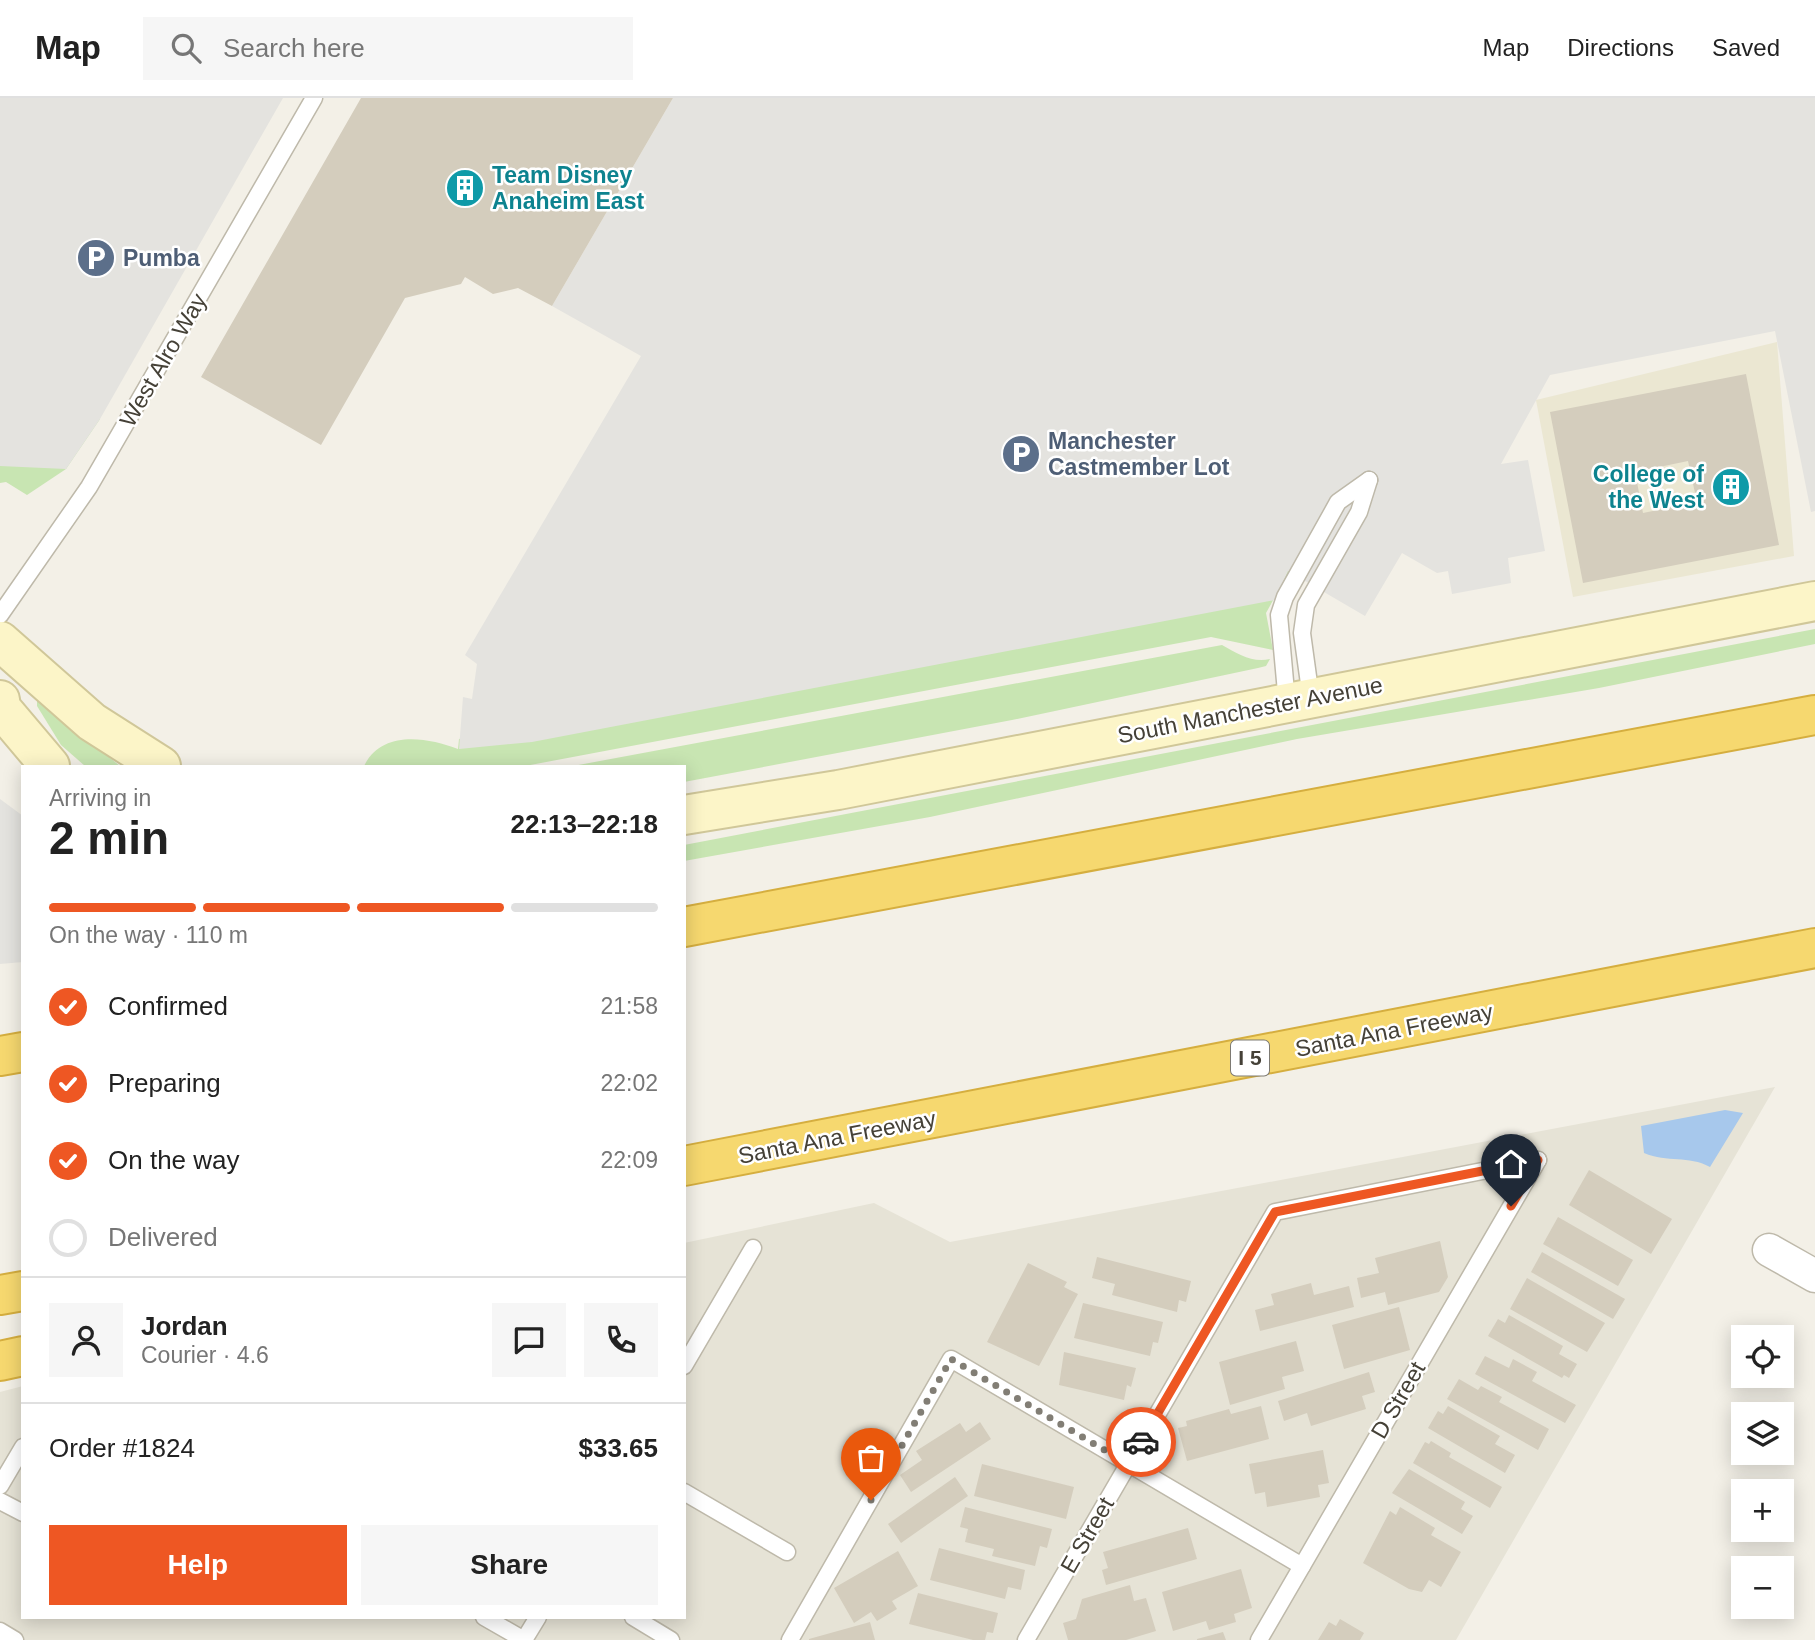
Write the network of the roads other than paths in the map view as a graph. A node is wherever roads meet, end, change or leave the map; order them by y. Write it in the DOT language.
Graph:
graph roads {
  1 [pos="314,98"];
  2 [pos="1815,601"];
  3 [pos="0,615"];
  4 [pos="0,641"];
  5 [pos="0,699"];
  6 [pos="1299,701"];
  7 [pos="1815,715"];
  8 [pos="49,765"];
  9 [pos="159,765"];
  10 [pos="686,815"];
  11 [pos="686,927"];
  12 [pos="1815,948"];
  13 [pos="0,1030"];
  14 [pos="21,1031"];
  15 [pos="21,1052"];
  16 [pos="0,1056"];
  17 [pos="686,1166"];
  18 [pos="1275,1212"];
  19 [pos="753,1248"];
  20 [pos="1769,1250"];
  21 [pos="1815,1276"];
  22 [pos="21,1291"];
  23 [pos="0,1295"];
  24 [pos="21,1356"];
  25 [pos="0,1361"];
  26 [pos="686,1363"];
  27 [pos="21,1450"];
  28 [pos="1128,1464"];
  29 [pos="0,1486"];
  30 [pos="686,1493"];
  31 [pos="0,1501"];
  32 [pos="21,1512"];
  33 [pos="787,1552"];
  34 [pos="1302,1566"];
  35 [pos="487,1619"];
  36 [pos="537,1619"];
  37 [pos="636,1619"];
  38 [pos="0,1631"];
  39 [pos="15,1640"];
  40 [pos="524,1640"];
  41 [pos="671,1640"];
  42 [pos="790,1640"];
  43 [pos="1026,1640"];
  44 [pos="1259,1640"];
  1 -- 3 [label="lane, West Alro Way"];
  2 -- 6 [label="street, South Manchester Avenue"];
  4 -- 9 [label="street"];
  5 -- 8 [label="street"];
  6 -- 6 [label="lane"];
  6 -- 10 [label="street, South Manchester Avenue"];
  7 -- 11 [label="highway"];
  12 -- 17 [label="highway, Santa Ana Freeway / I 5"];
  13 -- 14 [label="highway"];
  15 -- 16 [label="highway"];
  18 -- 28 [label="lane, E Street"];
  18 -- 34 [label="lane, D Street"];
  19 -- 26 [label="lane"];
  20 -- 21 [label="street"];
  22 -- 23 [label="highway"];
  24 -- 25 [label="highway"];
  27 -- 29 [label="lane"];
  28 -- 34 [label="lane"];
  28 -- 42 [label="lane"];
  28 -- 43 [label="lane, E Street"];
  30 -- 33 [label="lane"];
  31 -- 32 [label="lane"];
  34 -- 44 [label="lane, D Street"];
  35 -- 40 [label="lane"];
  36 -- 40 [label="lane"];
  37 -- 41 [label="lane"];
  38 -- 39 [label="lane"];
}
